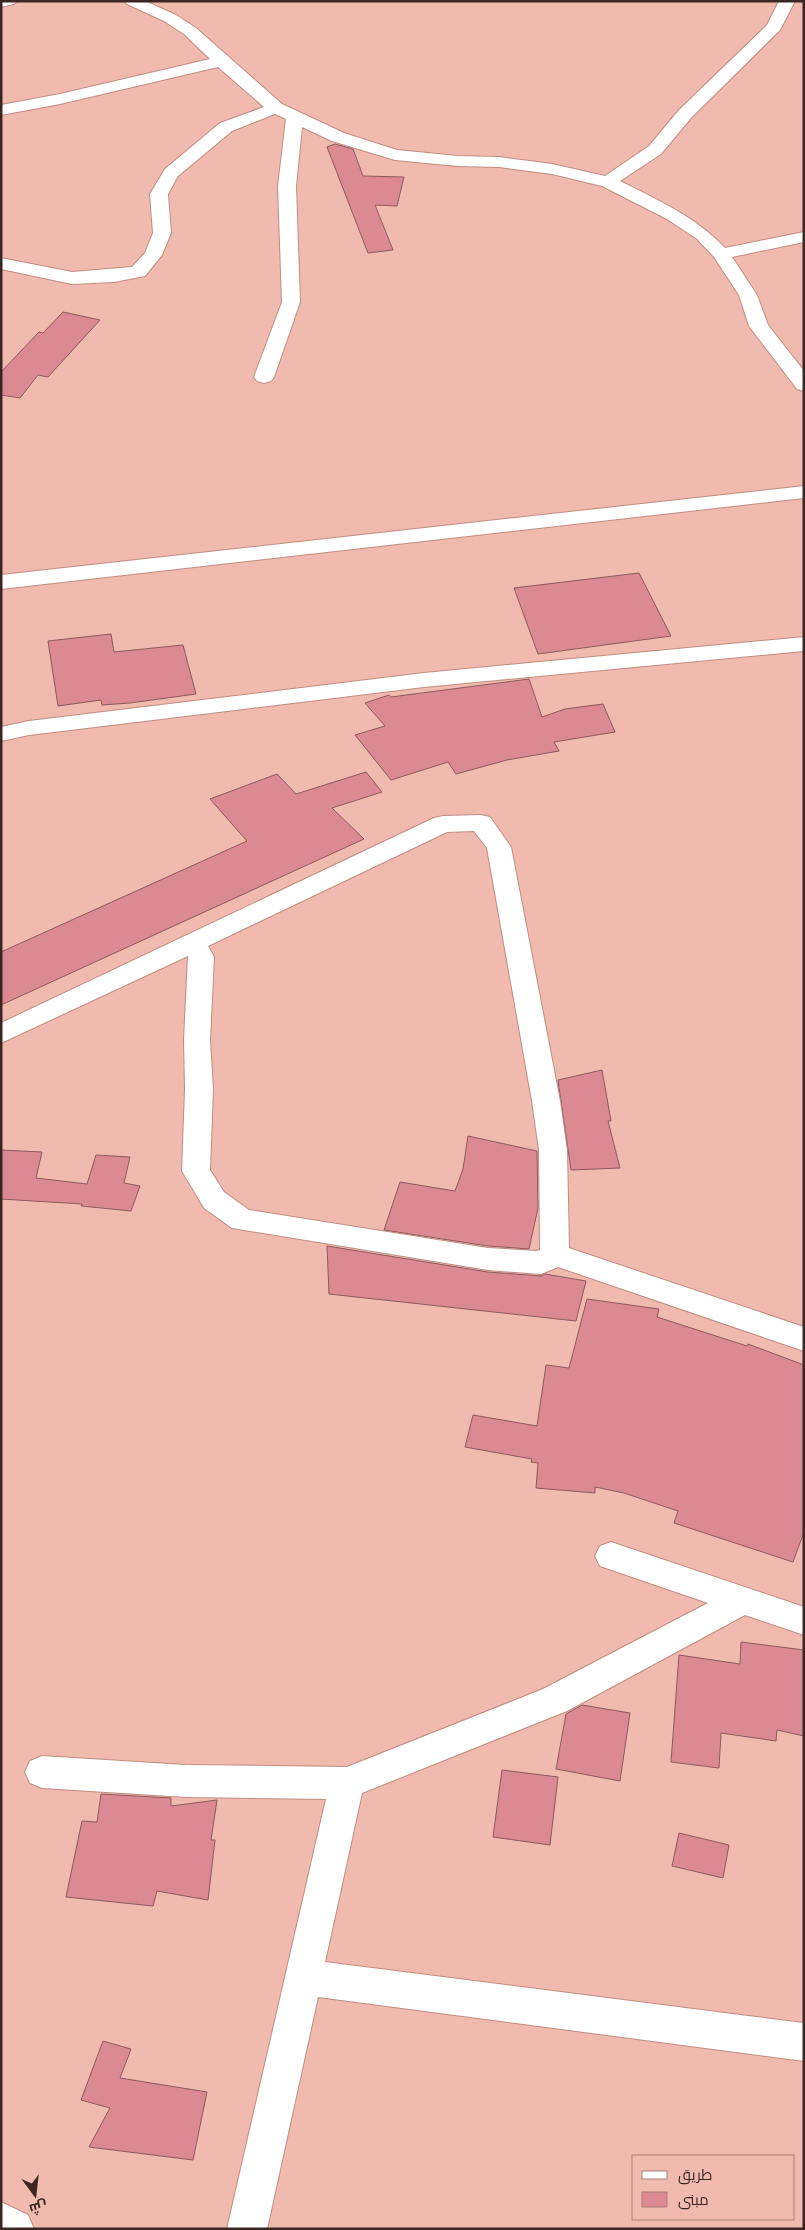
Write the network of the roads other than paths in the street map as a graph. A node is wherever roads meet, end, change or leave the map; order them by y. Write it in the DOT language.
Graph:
graph roads {
  1 [pos="9,1"];
  2 [pos="132,1"];
  3 [pos="787,1"];
  4 [pos="1,2"];
  5 [pos="222,61"];
  6 [pos="276,108"];
  7 [pos="1,110"];
  8 [pos="295,118"];
  9 [pos="608,182"];
  10 [pos="804,237"];
  11 [pos="721,254"];
  12 [pos="1,263"];
  13 [pos="264,377"];
  14 [pos="804,384"];
  15 [pos="804,492"];
  16 [pos="1,582"];
  17 [pos="804,644"];
  18 [pos="1,734"];
  19 [pos="193,943"];
  20 [pos="1,1034"];
  21 [pos="555,1255"];
  22 [pos="804,1339"];
  23 [pos="611,1556"];
  24 [pos="742,1600"];
  25 [pos="804,1621"];
  26 [pos="42,1772"];
  27 [pos="347,1783"];
  28 [pos="304,1978"];
  29 [pos="804,2042"];
  30 [pos="1,2222"];
  31 [pos="14,2229"];
  32 [pos="247,2229"];
  1 -- 4 [label="street"];
  2 -- 5 [label="street"];
  3 -- 9 [label="street"];
  5 -- 6 [label="street"];
  5 -- 7 [label="street"];
  6 -- 8 [label="street"];
  6 -- 12 [label="street"];
  8 -- 9 [label="street"];
  8 -- 13 [label="street"];
  9 -- 11 [label="street"];
  10 -- 11 [label="street"];
  11 -- 14 [label="street"];
  15 -- 16 [label="street"];
  17 -- 18 [label="street"];
  19 -- 20 [label="street"];
  19 -- 21 [label="street"];
  19 -- 21 [label="street"];
  21 -- 22 [label="street"];
  23 -- 24 [label="street"];
  24 -- 25 [label="street"];
  24 -- 27 [label="street"];
  26 -- 27 [label="street"];
  27 -- 28 [label="street"];
  28 -- 29 [label="street"];
  28 -- 32 [label="street"];
  30 -- 31 [label="street"];
}
